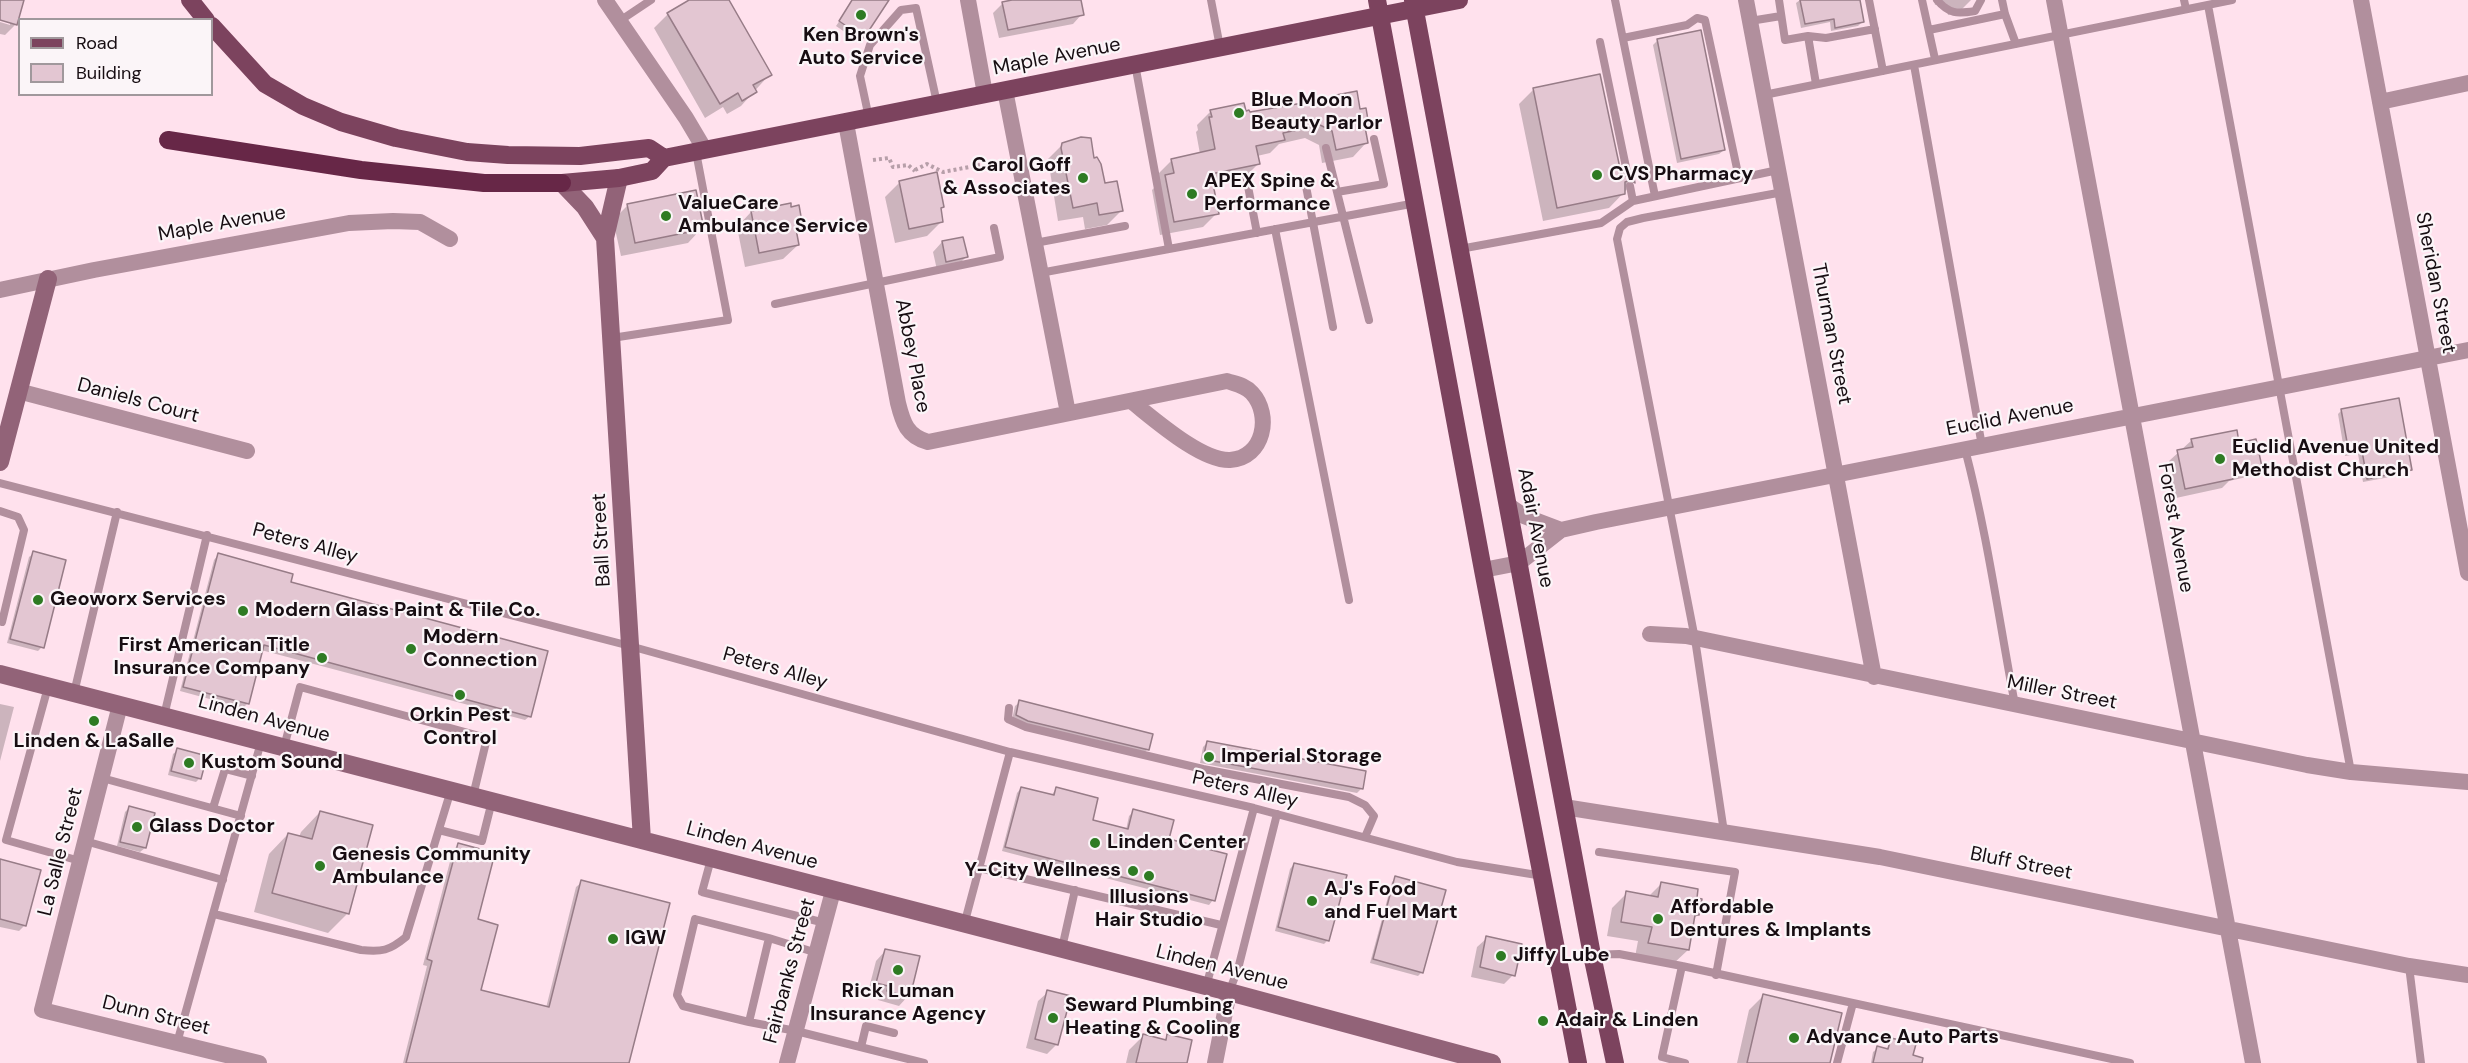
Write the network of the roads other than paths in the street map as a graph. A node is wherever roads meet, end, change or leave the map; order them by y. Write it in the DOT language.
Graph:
graph roads {
  1 [pos="190,0"];
  2 [pos="605,0"];
  3 [pos="651,0"];
  4 [pos="968,0"];
  5 [pos="1211,0"];
  6 [pos="1459,0"];
  7 [pos="1615,0"];
  8 [pos="1746,0"];
  9 [pos="1779,0"];
  10 [pos="1869,0"];
  11 [pos="1922,0"];
  12 [pos="1937,0"];
  13 [pos="1981,0"];
  14 [pos="2002,0"];
  15 [pos="2054,0"];
  16 [pos="2232,0"];
  17 [pos="2361,0"];
  18 [pos="1414,4"];
  19 [pos="2185,5"];
  20 [pos="2208,5"];
  21 [pos="1378,8"];
  22 [pos="2005,14"];
  23 [pos="1782,16"];
  24 [pos="204,18"];
  25 [pos="621,20"];
  26 [pos="1750,21"];
  27 [pos="213,27"];
  28 [pos="1875,29"];
  29 [pos="1929,30"];
  30 [pos="2061,35"];
  31 [pos="1808,36"];
  32 [pos="1623,38"];
  33 [pos="1600,42"];
  34 [pos="2016,44"];
  35 [pos="1220,47"];
  36 [pos="1935,59"];
  37 [pos="1135,64"];
  38 [pos="1914,65"];
  39 [pos="1883,71"];
  40 [pos="1816,84"];
  41 [pos="2468,84"];
  42 [pos="1005,90"];
  43 [pos="985,94"];
  44 [pos="1764,95"];
  45 [pos="2379,102"];
  46 [pos="937,104"];
  47 [pos="869,118"];
  48 [pos="846,123"];
  49 [pos="1374,139"];
  50 [pos="168,140"];
  51 [pos="1326,148"];
  52 [pos="701,151"];
  53 [pos="663,158"];
  54 [pos="1778,170"];
  55 [pos="1627,172"];
  56 [pos="1246,176"];
  57 [pos="619,178"];
  58 [pos="1739,178"];
  59 [pos="1305,181"];
  60 [pos="562,183"];
  61 [pos="1630,186"];
  62 [pos="1337,192"];
  63 [pos="1783,192"];
  64 [pos="1655,196"];
  65 [pos="1633,201"];
  66 [pos="1416,203"];
  67 [pos="1343,216"];
  68 [pos="1313,222"];
  69 [pos="1125,226"];
  70 [pos="994,228"];
  71 [pos="1275,229"];
  72 [pos="1257,233"];
  73 [pos="605,238"];
  74 [pos="450,239"];
  75 [pos="1034,244"];
  76 [pos="1169,249"];
  77 [pos="1460,249"];
  78 [pos="1040,273"];
  79 [pos="48,279"];
  80 [pos="876,284"];
  81 [pos="0,290"];
  82 [pos="775,304"];
  83 [pos="1370,320"];
  84 [pos="1333,327"];
  85 [pos="612,338"];
  86 [pos="2468,350"];
  87 [pos="2428,358"];
  88 [pos="2280,385"];
  89 [pos="18,391"];
  90 [pos="1131,401"];
  91 [pos="1068,413"];
  92 [pos="2134,415"];
  93 [pos="1982,446"];
  94 [pos="1965,449"];
  95 [pos="248,451"];
  96 [pos="0,462"];
  97 [pos="1836,474"];
  98 [pos="0,483"];
  99 [pos="1508,505"];
  100 [pos="1670,507"];
  101 [pos="0,511"];
  102 [pos="117,512"];
  103 [pos="1561,530"];
  104 [pos="207,535"];
  105 [pos="1519,563"];
  106 [pos="1483,570"];
  107 [pos="2468,573"];
  108 [pos="1349,600"];
  109 [pos="0,621"];
  110 [pos="1650,634"];
  111 [pos="1695,639"];
  112 [pos="630,646"];
  113 [pos="0,674"];
  114 [pos="1874,677"];
  115 [pos="48,687"];
  116 [pos="74,693"];
  117 [pos="120,705"];
  118 [pos="2015,705"];
  119 [pos="1009,708"];
  120 [pos="164,716"];
  121 [pos="2192,741"];
  122 [pos="262,742"];
  123 [pos="284,747"];
  124 [pos="1010,752"];
  125 [pos="2351,772"];
  126 [pos="252,776"];
  127 [pos="102,778"];
  128 [pos="2468,782"];
  129 [pos="451,790"];
  130 [pos="474,796"];
  131 [pos="492,801"];
  132 [pos="1564,807"];
  133 [pos="213,808"];
  134 [pos="1254,808"];
  135 [pos="1277,814"];
  136 [pos="241,816"];
  137 [pos="439,830"];
  138 [pos="1724,832"];
  139 [pos="1365,837"];
  140 [pos="642,840"];
  141 [pos="85,841"];
  142 [pos="1599,852"];
  143 [pos="711,859"];
  144 [pos="80,861"];
  145 [pos="979,868"];
  146 [pos="1544,876"];
  147 [pos="223,880"];
  148 [pos="1076,890"];
  149 [pos="833,891"];
  150 [pos="214,914"];
  151 [pos="825,923"];
  152 [pos="964,925"];
  153 [pos="1221,925"];
  154 [pos="2227,927"];
  155 [pos="770,938"];
  156 [pos="1062,950"];
  157 [pos="817,953"];
  158 [pos="1592,955"];
  159 [pos="1683,966"];
  160 [pos="2409,966"];
  161 [pos="1716,975"];
  162 [pos="2468,975"];
  163 [pos="1206,987"];
  164 [pos="1229,992"];
  165 [pos="1853,1003"];
  166 [pos="42,1010"];
  167 [pos="749,1022"];
  168 [pos="796,1031"];
  169 [pos="894,1033"];
  170 [pos="177,1043"];
  171 [pos="861,1047"];
  172 [pos="259,1063"];
  173 [pos="787,1063"];
  174 [pos="924,1063"];
  175 [pos="1215,1063"];
  176 [pos="1492,1063"];
  177 [pos="1578,1063"];
  178 [pos="1615,1063"];
  179 [pos="1685,1063"];
  180 [pos="1837,1063"];
  181 [pos="2130,1063"];
  182 [pos="2253,1063"];
  183 [pos="2421,1063"];
  1 -- 24 [label="main road"];
  2 -- 25 [label="street"];
  3 -- 25 [label="lane"];
  4 -- 43 [label="street"];
  5 -- 35 [label="lane"];
  6 -- 18 [label="main road, Maple Avenue"];
  7 -- 32 [label="lane"];
  8 -- 26 [label="street, Thurman Street"];
  9 -- 23 [label="lane"];
  10 -- 28 [label="lane"];
  11 -- 29 [label="lane"];
  12 -- 13 [label="lane"];
  14 -- 22 [label="lane"];
  15 -- 30 [label="street, Forest Avenue"];
  16 -- 20 [label="lane"];
  17 -- 45 [label="street, Sheridan Street"];
  18 -- 21 [label="main road, Maple Avenue"];
  18 -- 77 [label="main road, Adair Avenue"];
  19 -- 20 [label="lane"];
  19 -- 30 [label="lane"];
  20 -- 88 [label="lane"];
  21 -- 35 [label="main road, Maple Avenue"];
  21 -- 66 [label="main road"];
  22 -- 29 [label="lane"];
  22 -- 34 [label="lane"];
  23 -- 26 [label="lane"];
  23 -- 31 [label="lane"];
  25 -- 52 [label="street"];
  26 -- 44 [label="street, Thurman Street"];
  27 -- 53 [label="main road"];
  28 -- 31 [label="lane"];
  28 -- 39 [label="lane"];
  29 -- 36 [label="lane"];
  30 -- 34 [label="lane"];
  30 -- 92 [label="street, Forest Avenue"];
  31 -- 40 [label="lane"];
  32 -- 58 [label="lane"];
  32 -- 64 [label="lane"];
  33 -- 55 [label="lane"];
  34 -- 36 [label="lane"];
  35 -- 37 [label="main road, Maple Avenue"];
  36 -- 38 [label="lane"];
  37 -- 42 [label="main road, Maple Avenue"];
  37 -- 76 [label="lane"];
  38 -- 39 [label="lane"];
  38 -- 93 [label="lane"];
  39 -- 40 [label="lane"];
  40 -- 44 [label="lane"];
  41 -- 45 [label="street"];
  42 -- 43 [label="main road, Maple Avenue"];
  42 -- 75 [label="street"];
  43 -- 46 [label="main road, Maple Avenue"];
  44 -- 54 [label="street, Thurman Street"];
  45 -- 87 [label="street, Sheridan Street"];
  46 -- 47 [label="main road, Maple Avenue"];
  46 -- 47 [label="lane"];
  47 -- 48 [label="main road, Maple Avenue"];
  48 -- 52 [label="main road, Maple Avenue"];
  48 -- 80 [label="street, Abbey Place"];
  49 -- 62 [label="lane"];
  50 -- 60 [label="highway"];
  51 -- 62 [label="lane"];
  52 -- 53 [label="main road, Maple Avenue"];
  52 -- 85 [label="lane"];
  53 -- 57 [label="main road"];
  54 -- 58 [label="lane"];
  54 -- 63 [label="street, Thurman Street"];
  56 -- 72 [label="lane"];
  57 -- 60 [label="main road"];
  57 -- 73 [label="main road, Ball Street"];
  58 -- 64 [label="lane"];
  59 -- 68 [label="lane"];
  60 -- 73 [label="main road, Ball Street"];
  61 -- 65 [label="lane"];
  62 -- 67 [label="lane"];
  63 -- 97 [label="street, Thurman Street"];
  63 -- 100 [label="lane"];
  64 -- 65 [label="lane"];
  65 -- 77 [label="lane"];
  66 -- 67 [label="lane"];
  66 -- 106 [label="main road"];
  67 -- 68 [label="lane"];
  67 -- 83 [label="lane"];
  68 -- 71 [label="lane"];
  68 -- 84 [label="lane"];
  69 -- 75 [label="lane"];
  70 -- 80 [label="lane"];
  71 -- 72 [label="lane"];
  71 -- 108 [label="lane"];
  72 -- 76 [label="lane"];
  73 -- 85 [label="main road, Ball Street"];
  74 -- 79 [label="street, Maple Avenue"];
  75 -- 78 [label="street"];
  76 -- 78 [label="lane"];
  77 -- 99 [label="main road, Adair Avenue"];
  78 -- 91 [label="street"];
  79 -- 81 [label="street, Maple Avenue"];
  79 -- 89 [label="main road"];
  80 -- 82 [label="lane"];
  80 -- 91 [label="street, Abbey Place"];
  85 -- 112 [label="main road, Ball Street"];
  86 -- 87 [label="street, Euclid Avenue"];
  87 -- 88 [label="street, Euclid Avenue"];
  87 -- 107 [label="street, Sheridan Street"];
  88 -- 92 [label="street, Euclid Avenue"];
  88 -- 125 [label="lane"];
  89 -- 95 [label="street, Daniels Court"];
  89 -- 96 [label="main road"];
  90 -- 90 [label="street, Abbey Place"];
  90 -- 91 [label="street, Abbey Place"];
  92 -- 93 [label="street, Euclid Avenue"];
  92 -- 121 [label="street, Forest Avenue"];
  93 -- 94 [label="street, Euclid Avenue"];
  94 -- 97 [label="street, Euclid Avenue"];
  94 -- 118 [label="lane"];
  97 -- 100 [label="street, Euclid Avenue"];
  97 -- 114 [label="street, Thurman Street"];
  98 -- 102 [label="lane, Peters Alley"];
  99 -- 103 [label="street"];
  99 -- 105 [label="main road, Adair Avenue"];
  100 -- 103 [label="street, Euclid Avenue"];
  100 -- 111 [label="lane"];
  101 -- 109 [label="lane"];
  102 -- 104 [label="lane, Peters Alley"];
  102 -- 116 [label="lane"];
  103 -- 105 [label="street, Euclid Avenue"];
  104 -- 112 [label="lane, Peters Alley"];
  104 -- 120 [label="lane"];
  105 -- 106 [label="street, Euclid Avenue"];
  105 -- 132 [label="main road, Adair Avenue"];
  106 -- 146 [label="main road"];
  110 -- 111 [label="street, Miller Street"];
  111 -- 114 [label="street, Miller Street"];
  111 -- 138 [label="lane"];
  112 -- 124 [label="lane, Peters Alley"];
  112 -- 140 [label="main road, Ball Street"];
  113 -- 115 [label="main road, Linden Avenue"];
  114 -- 118 [label="street, Miller Street"];
  115 -- 116 [label="main road, Linden Avenue"];
  115 -- 144 [label="lane"];
  116 -- 117 [label="main road, Linden Avenue"];
  117 -- 120 [label="main road, Linden Avenue"];
  117 -- 127 [label="street, La Salle Street"];
  118 -- 121 [label="street, Miller Street"];
  119 -- 139 [label="lane"];
  120 -- 122 [label="main road, Linden Avenue"];
  121 -- 125 [label="street, Miller Street"];
  121 -- 154 [label="street, Forest Avenue"];
  122 -- 123 [label="main road, Linden Avenue"];
  122 -- 126 [label="lane"];
  123 -- 129 [label="main road, Linden Avenue"];
  123 -- 130 [label="lane"];
  124 -- 134 [label="lane, Peters Alley"];
  124 -- 145 [label="lane"];
  125 -- 128 [label="street, Miller Street"];
  126 -- 133 [label="lane"];
  126 -- 136 [label="lane"];
  127 -- 133 [label="lane"];
  127 -- 141 [label="street, La Salle Street"];
  129 -- 130 [label="main road, Linden Avenue"];
  129 -- 137 [label="lane"];
  130 -- 131 [label="main road, Linden Avenue"];
  131 -- 137 [label="lane"];
  131 -- 140 [label="main road, Linden Avenue"];
  132 -- 138 [label="street, Bluff Street"];
  132 -- 158 [label="main road, Adair Avenue"];
  133 -- 136 [label="lane"];
  134 -- 135 [label="lane, Peters Alley"];
  134 -- 153 [label="lane"];
  135 -- 139 [label="lane, Peters Alley"];
  135 -- 164 [label="lane"];
  136 -- 147 [label="lane"];
  137 -- 150 [label="lane"];
  138 -- 154 [label="street, Bluff Street"];
  139 -- 146 [label="lane, Peters Alley"];
  140 -- 143 [label="main road, Linden Avenue"];
  141 -- 144 [label="street, La Salle Street"];
  141 -- 147 [label="lane"];
  142 -- 161 [label="lane"];
  143 -- 149 [label="main road, Linden Avenue"];
  143 -- 151 [label="lane"];
  144 -- 166 [label="street, La Salle Street"];
  145 -- 148 [label="lane"];
  145 -- 152 [label="lane"];
  146 -- 177 [label="main road"];
  147 -- 150 [label="lane"];
  148 -- 153 [label="lane"];
  148 -- 156 [label="lane"];
  149 -- 151 [label="street, Fairbanks Street"];
  149 -- 152 [label="main road, Linden Avenue"];
  150 -- 170 [label="lane"];
  151 -- 157 [label="street, Fairbanks Street"];
  152 -- 156 [label="main road, Linden Avenue"];
  153 -- 163 [label="lane"];
  154 -- 160 [label="street, Bluff Street"];
  154 -- 182 [label="street, Forest Avenue"];
  155 -- 157 [label="lane"];
  155 -- 167 [label="lane"];
  155 -- 167 [label="lane"];
  156 -- 163 [label="main road, Linden Avenue"];
  157 -- 168 [label="street, Fairbanks Street"];
  158 -- 159 [label="lane"];
  158 -- 178 [label="main road, Adair Avenue"];
  159 -- 161 [label="lane"];
  159 -- 179 [label="lane"];
  160 -- 162 [label="street, Bluff Street"];
  160 -- 183 [label="lane"];
  161 -- 165 [label="lane"];
  163 -- 164 [label="main road, Linden Avenue"];
  164 -- 175 [label="street"];
  164 -- 176 [label="main road, Linden Avenue"];
  165 -- 180 [label="lane"];
  165 -- 181 [label="lane"];
  166 -- 170 [label="street, Dunn Street"];
  167 -- 168 [label="lane"];
  168 -- 171 [label="lane"];
  168 -- 173 [label="street, Fairbanks Street"];
  169 -- 171 [label="lane"];
  170 -- 172 [label="street, Dunn Street"];
  171 -- 174 [label="lane"];
}
